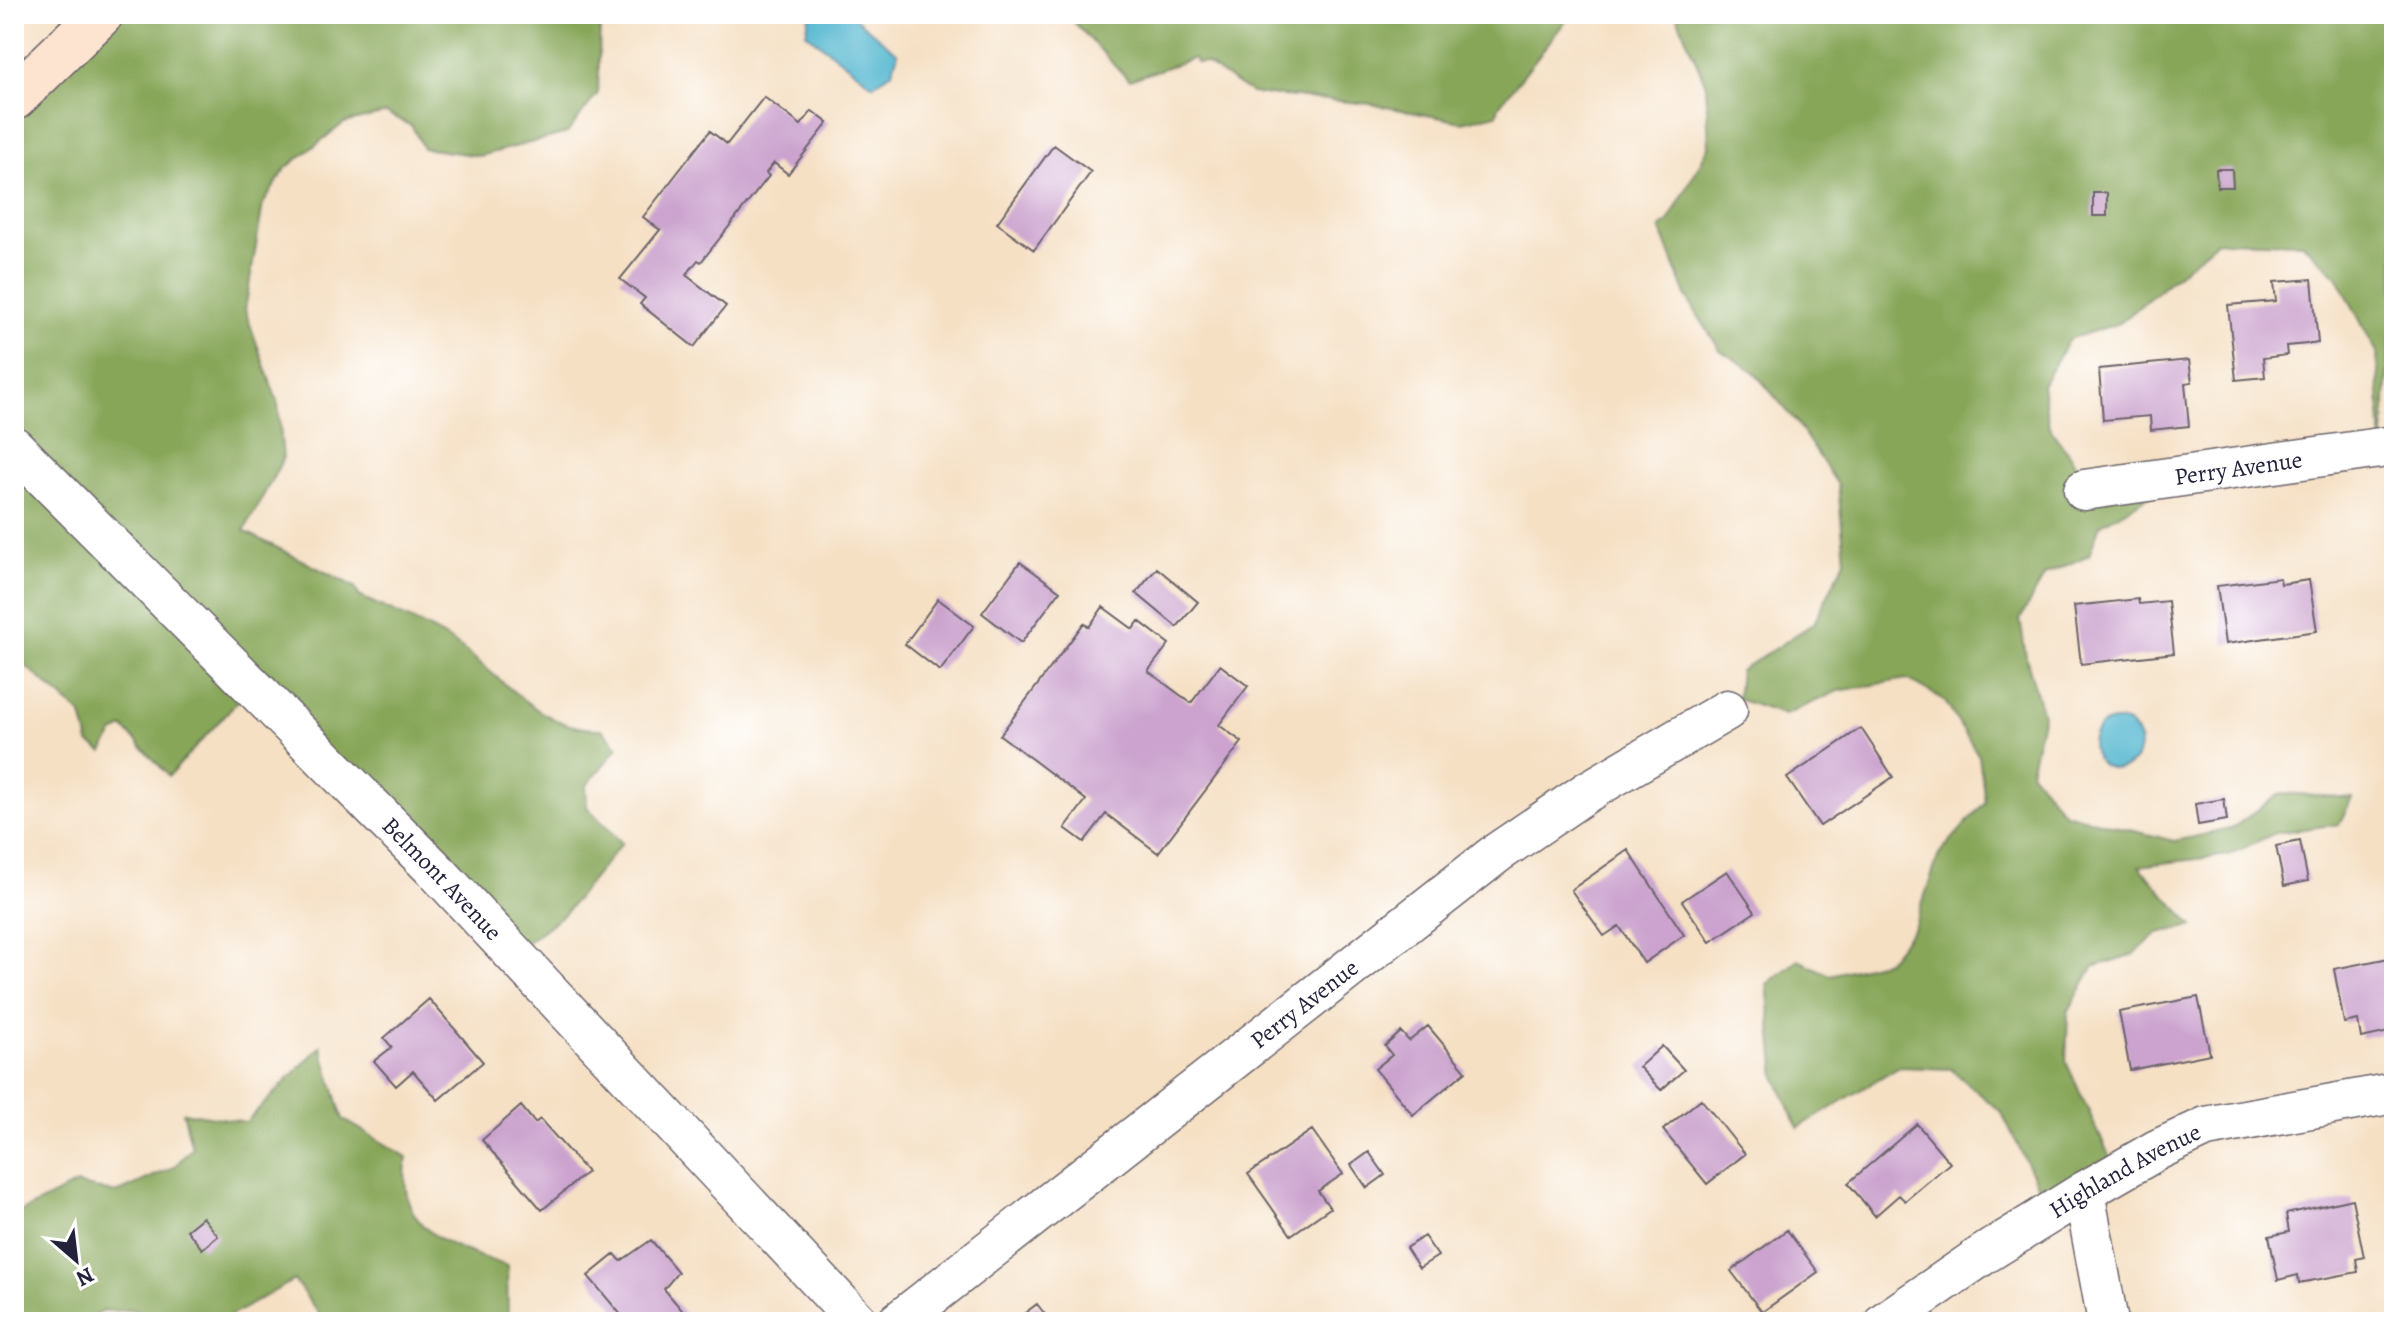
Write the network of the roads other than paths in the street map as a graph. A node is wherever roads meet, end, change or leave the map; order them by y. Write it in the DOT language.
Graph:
graph roads {
  1 [pos="101,14"];
  2 [pos="14,98"];
  3 [pos="2394,446"];
  4 [pos="14,447"];
  5 [pos="2084,490"];
  6 [pos="1727,710"];
  7 [pos="2394,1093"];
  8 [pos="2084,1192"];
  9 [pos="858,1322"];
  10 [pos="898,1322"];
  11 [pos="1885,1322"];
  12 [pos="2108,1322"];
  1 -- 2 [label="main road"];
  3 -- 5 [label="street, Perry Avenue"];
  4 -- 9 [label="street, Belmont Avenue"];
  6 -- 10 [label="street, Perry Avenue"];
  7 -- 8 [label="street, Highland Avenue"];
  8 -- 11 [label="street, Highland Avenue"];
  8 -- 12 [label="street"];
}
